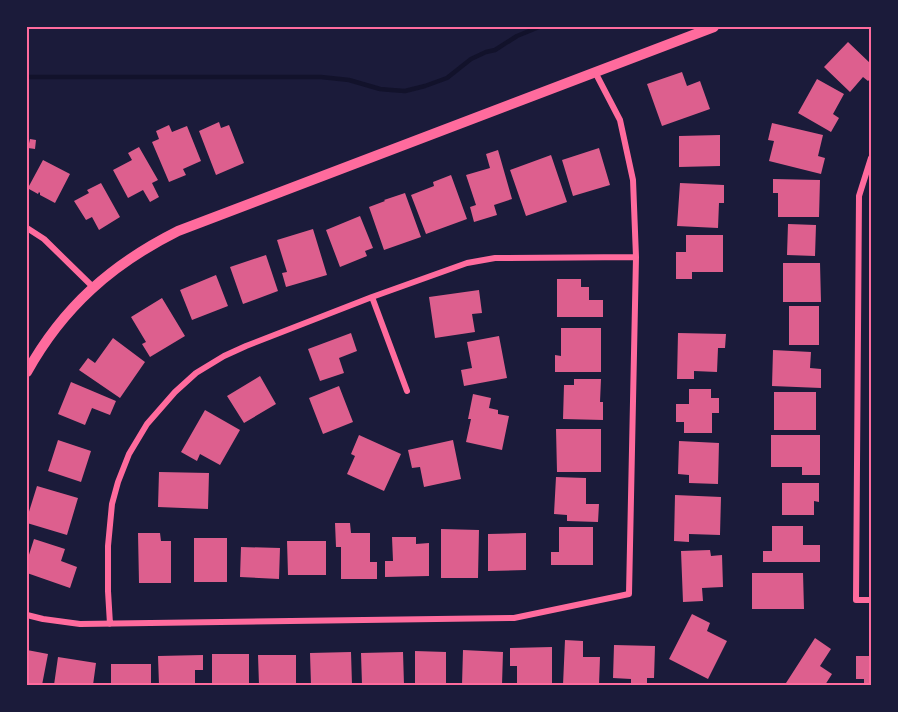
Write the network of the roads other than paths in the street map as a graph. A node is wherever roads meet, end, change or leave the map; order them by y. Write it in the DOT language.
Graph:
graph roads {
  1 [pos="714,27"];
  2 [pos="700,29"];
  3 [pos="595,72"];
  4 [pos="871,158"];
  5 [pos="27,228"];
  6 [pos="636,256"];
  7 [pos="93,287"];
  8 [pos="372,297"];
  9 [pos="27,372"];
  10 [pos="407,391"];
  11 [pos="871,600"];
  12 [pos="27,615"];
  13 [pos="110,624"];
  1 -- 2 [label="street"];
  2 -- 3 [label="street"];
  3 -- 6 [label="street"];
  3 -- 7 [label="street"];
  4 -- 11 [label="street"];
  5 -- 7 [label="street"];
  6 -- 8 [label="street"];
  6 -- 13 [label="street"];
  7 -- 9 [label="street"];
  8 -- 10 [label="street"];
  8 -- 13 [label="street"];
  12 -- 13 [label="street"];
}
